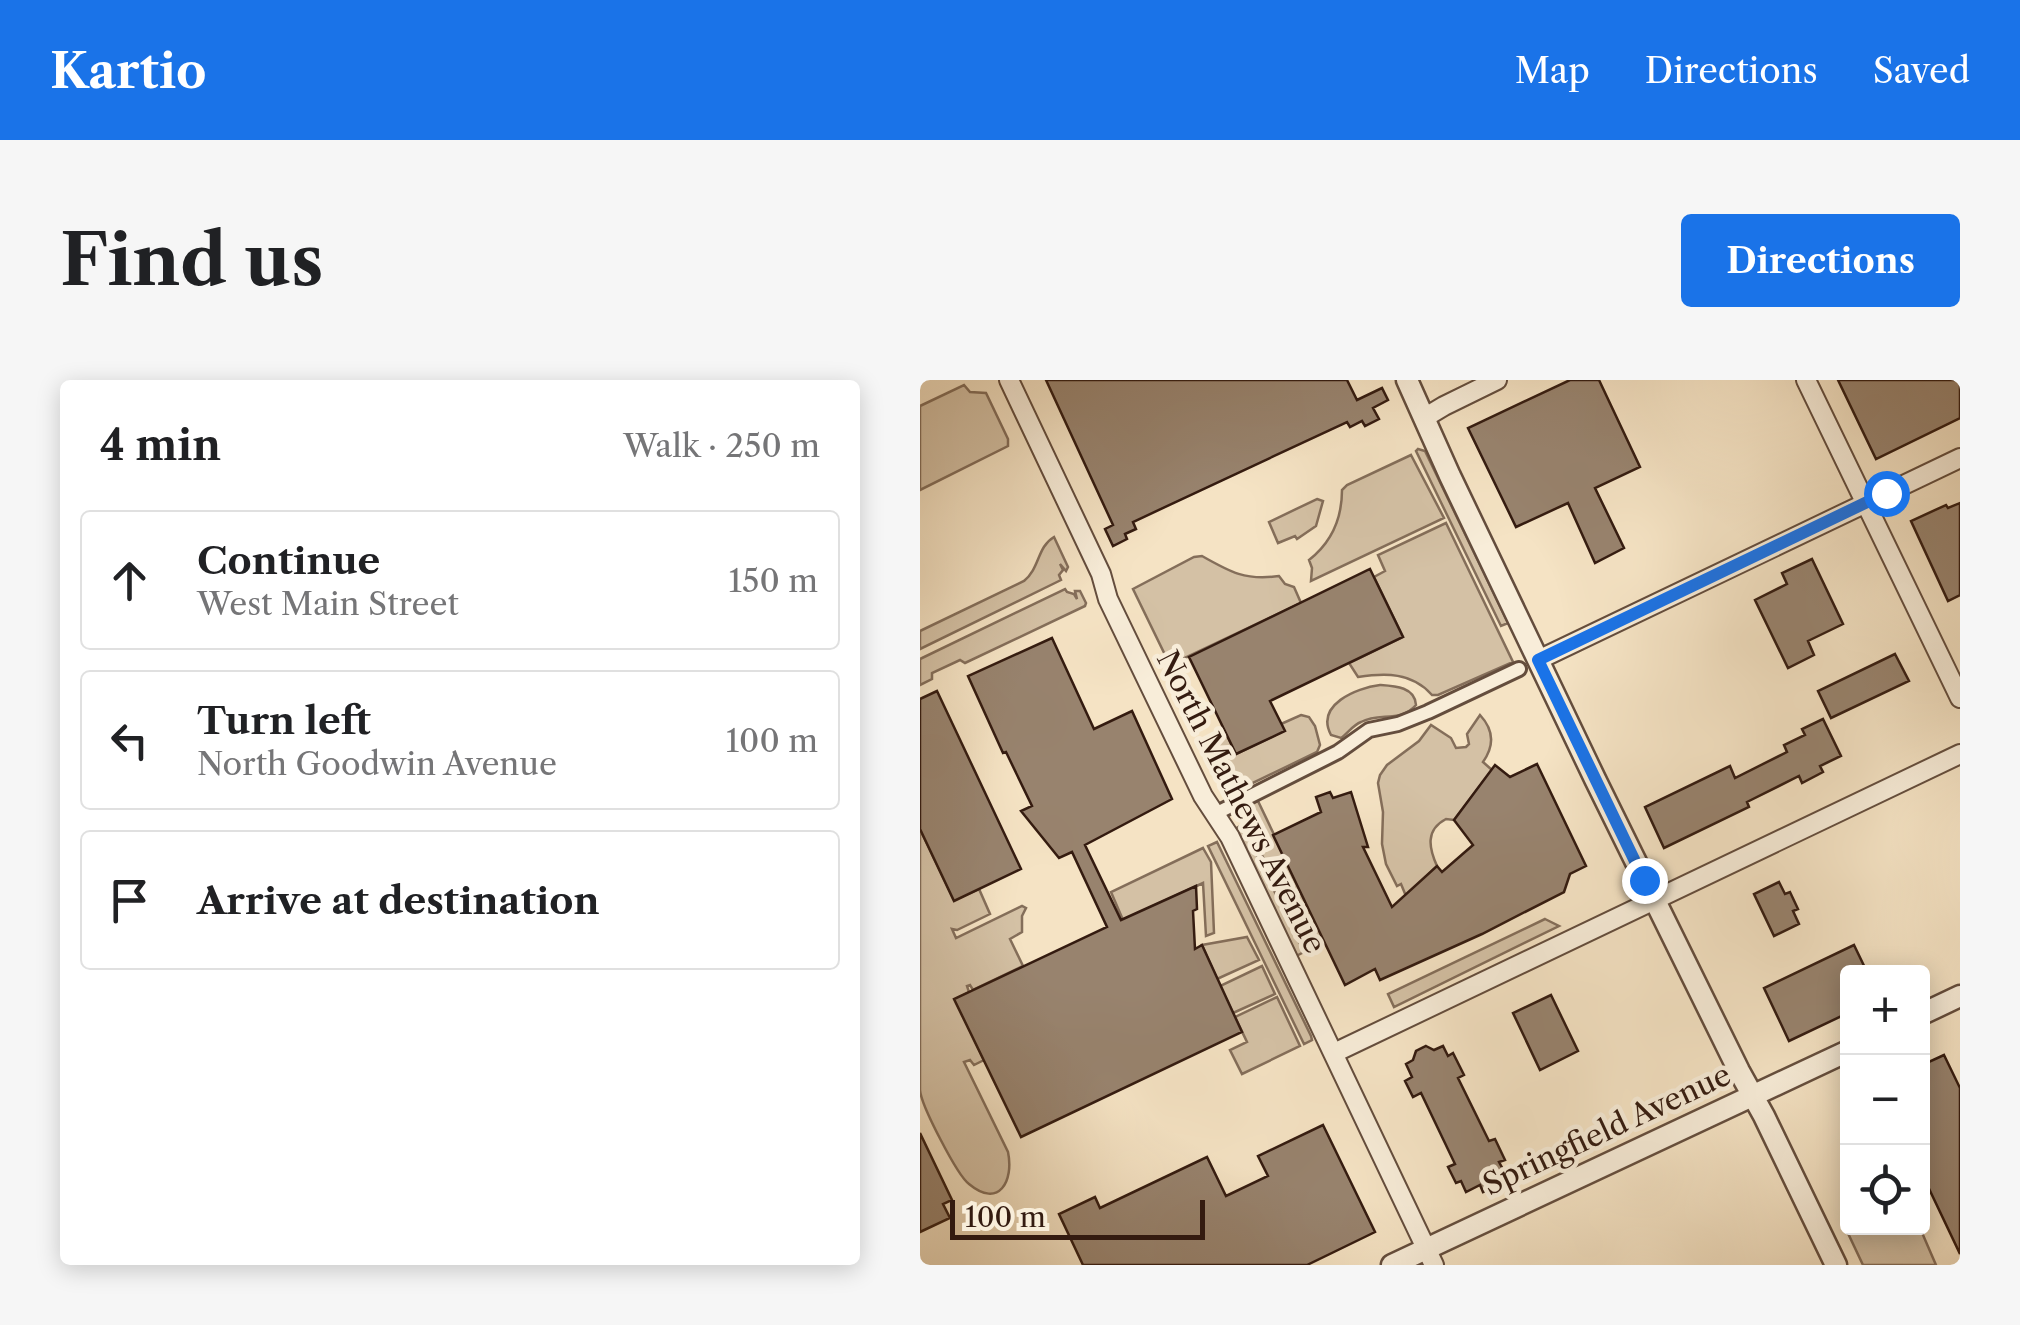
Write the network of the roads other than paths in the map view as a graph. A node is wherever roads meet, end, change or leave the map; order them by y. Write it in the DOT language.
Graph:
graph roads {
  1 [pos="1009,380"];
  2 [pos="1407,380"];
  3 [pos="1498,380"];
  4 [pos="1806,380"];
  5 [pos="1424,418"];
  6 [pos="1960,458"];
  7 [pos="1866,503"];
  8 [pos="1528,664"];
  9 [pos="1960,698"];
  10 [pos="1960,754"];
  11 [pos="1215,814"];
  12 [pos="1655,902"];
  13 [pos="1960,996"];
  14 [pos="1930,1010"];
  15 [pos="1334,1053"];
  16 [pos="1840,1055"];
  17 [pos="1753,1096"];
  18 [pos="1431,1257"];
  19 [pos="1392,1265"];
  20 [pos="1836,1265"];
  1 -- 11 [label="street, North Mathews Avenue"];
  2 -- 5 [label="street"];
  3 -- 5 [label="street"];
  4 -- 7 [label="street"];
  5 -- 8 [label="street"];
  6 -- 7 [label="street"];
  7 -- 8 [label="street"];
  7 -- 9 [label="street"];
  8 -- 11 [label="street"];
  8 -- 12 [label="street"];
  10 -- 12 [label="street"];
  11 -- 15 [label="street, North Mathews Avenue"];
  12 -- 15 [label="street"];
  12 -- 17 [label="street"];
  13 -- 14 [label="street"];
  15 -- 18 [label="street, North Mathews Avenue"];
  16 -- 17 [label="street, Springfield Avenue"];
  17 -- 18 [label="street, Springfield Avenue"];
  17 -- 20 [label="street"];
  18 -- 19 [label="street, Springfield Avenue"];
}
